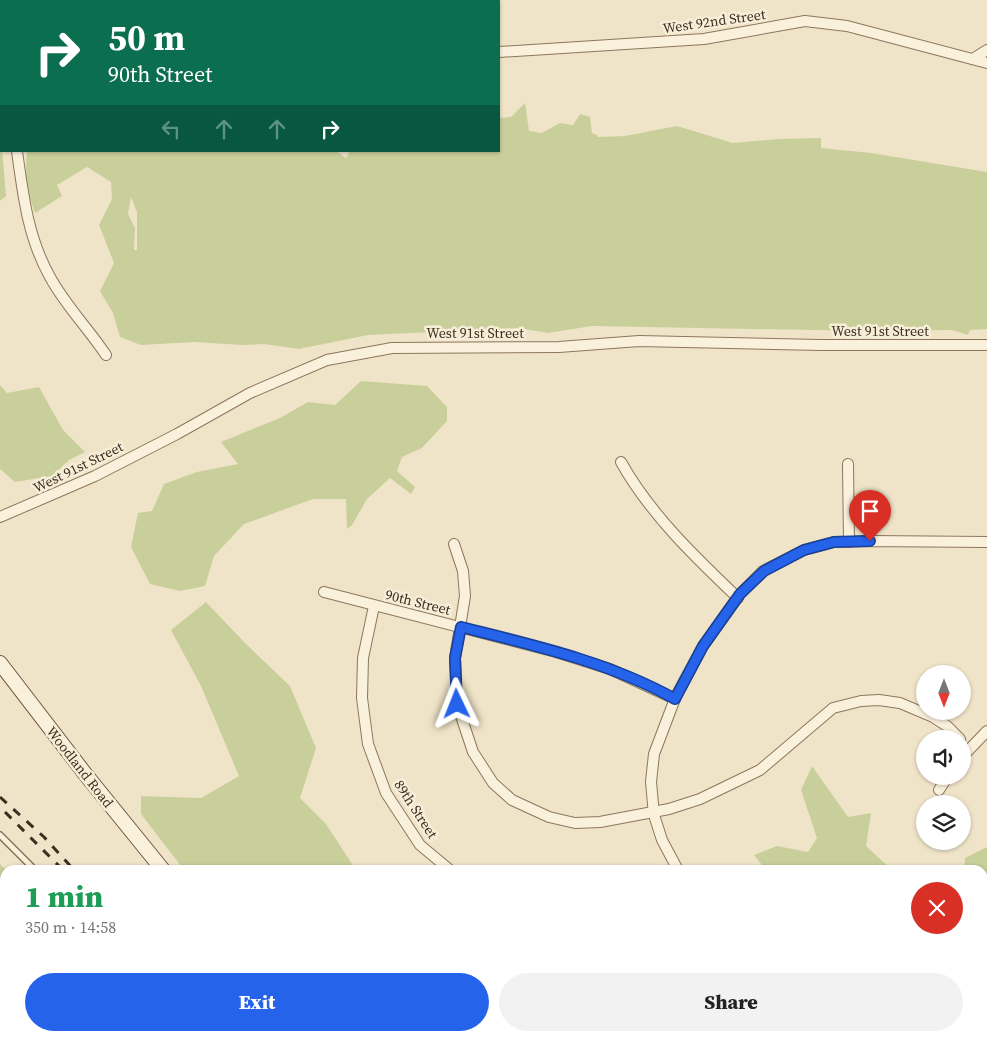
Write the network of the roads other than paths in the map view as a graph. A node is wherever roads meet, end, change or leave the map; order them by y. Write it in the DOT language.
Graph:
graph roads {
  1 [pos="987,50"];
  2 [pos="500,52"];
  3 [pos="973,59"];
  4 [pos="987,63"];
  5 [pos="17,152"];
  6 [pos="987,344"];
  7 [pos="106,355"];
  8 [pos="620,462"];
  9 [pos="848,464"];
  10 [pos="0,517"];
  11 [pos="849,542"];
  12 [pos="987,542"];
  13 [pos="454,544"];
  14 [pos="324,592"];
  15 [pos="738,598"];
  16 [pos="374,606"];
  17 [pos="461,627"];
  18 [pos="0,663"];
  19 [pos="675,699"];
  20 [pos="951,730"];
  21 [pos="987,731"];
  22 [pos="971,742"];
  23 [pos="942,785"];
  24 [pos="939,790"];
  25 [pos="654,813"];
  26 [pos="0,835"];
  27 [pos="30,865"];
  28 [pos="159,865"];
  29 [pos="444,865"];
  30 [pos="675,865"];
  1 -- 3 [label="street"];
  2 -- 3 [label="street, West 92nd Street"];
  3 -- 4 [label="street, West 92nd Street"];
  5 -- 7 [label="street"];
  6 -- 10 [label="street, West 91st Street"];
  8 -- 15 [label="street"];
  9 -- 11 [label="street"];
  11 -- 12 [label="street"];
  11 -- 15 [label="street"];
  13 -- 17 [label="street"];
  14 -- 16 [label="street, 90th Street"];
  15 -- 19 [label="street"];
  16 -- 17 [label="street, 90th Street"];
  16 -- 29 [label="street, 89th Street"];
  17 -- 19 [label="street, 90th Street"];
  17 -- 25 [label="street"];
  18 -- 28 [label="main road, Woodland Road"];
  19 -- 25 [label="street"];
  20 -- 25 [label="street"];
  21 -- 22 [label="street"];
  23 -- 24 [label="street"];
  25 -- 30 [label="street"];
  26 -- 27 [label="lane"];
}
